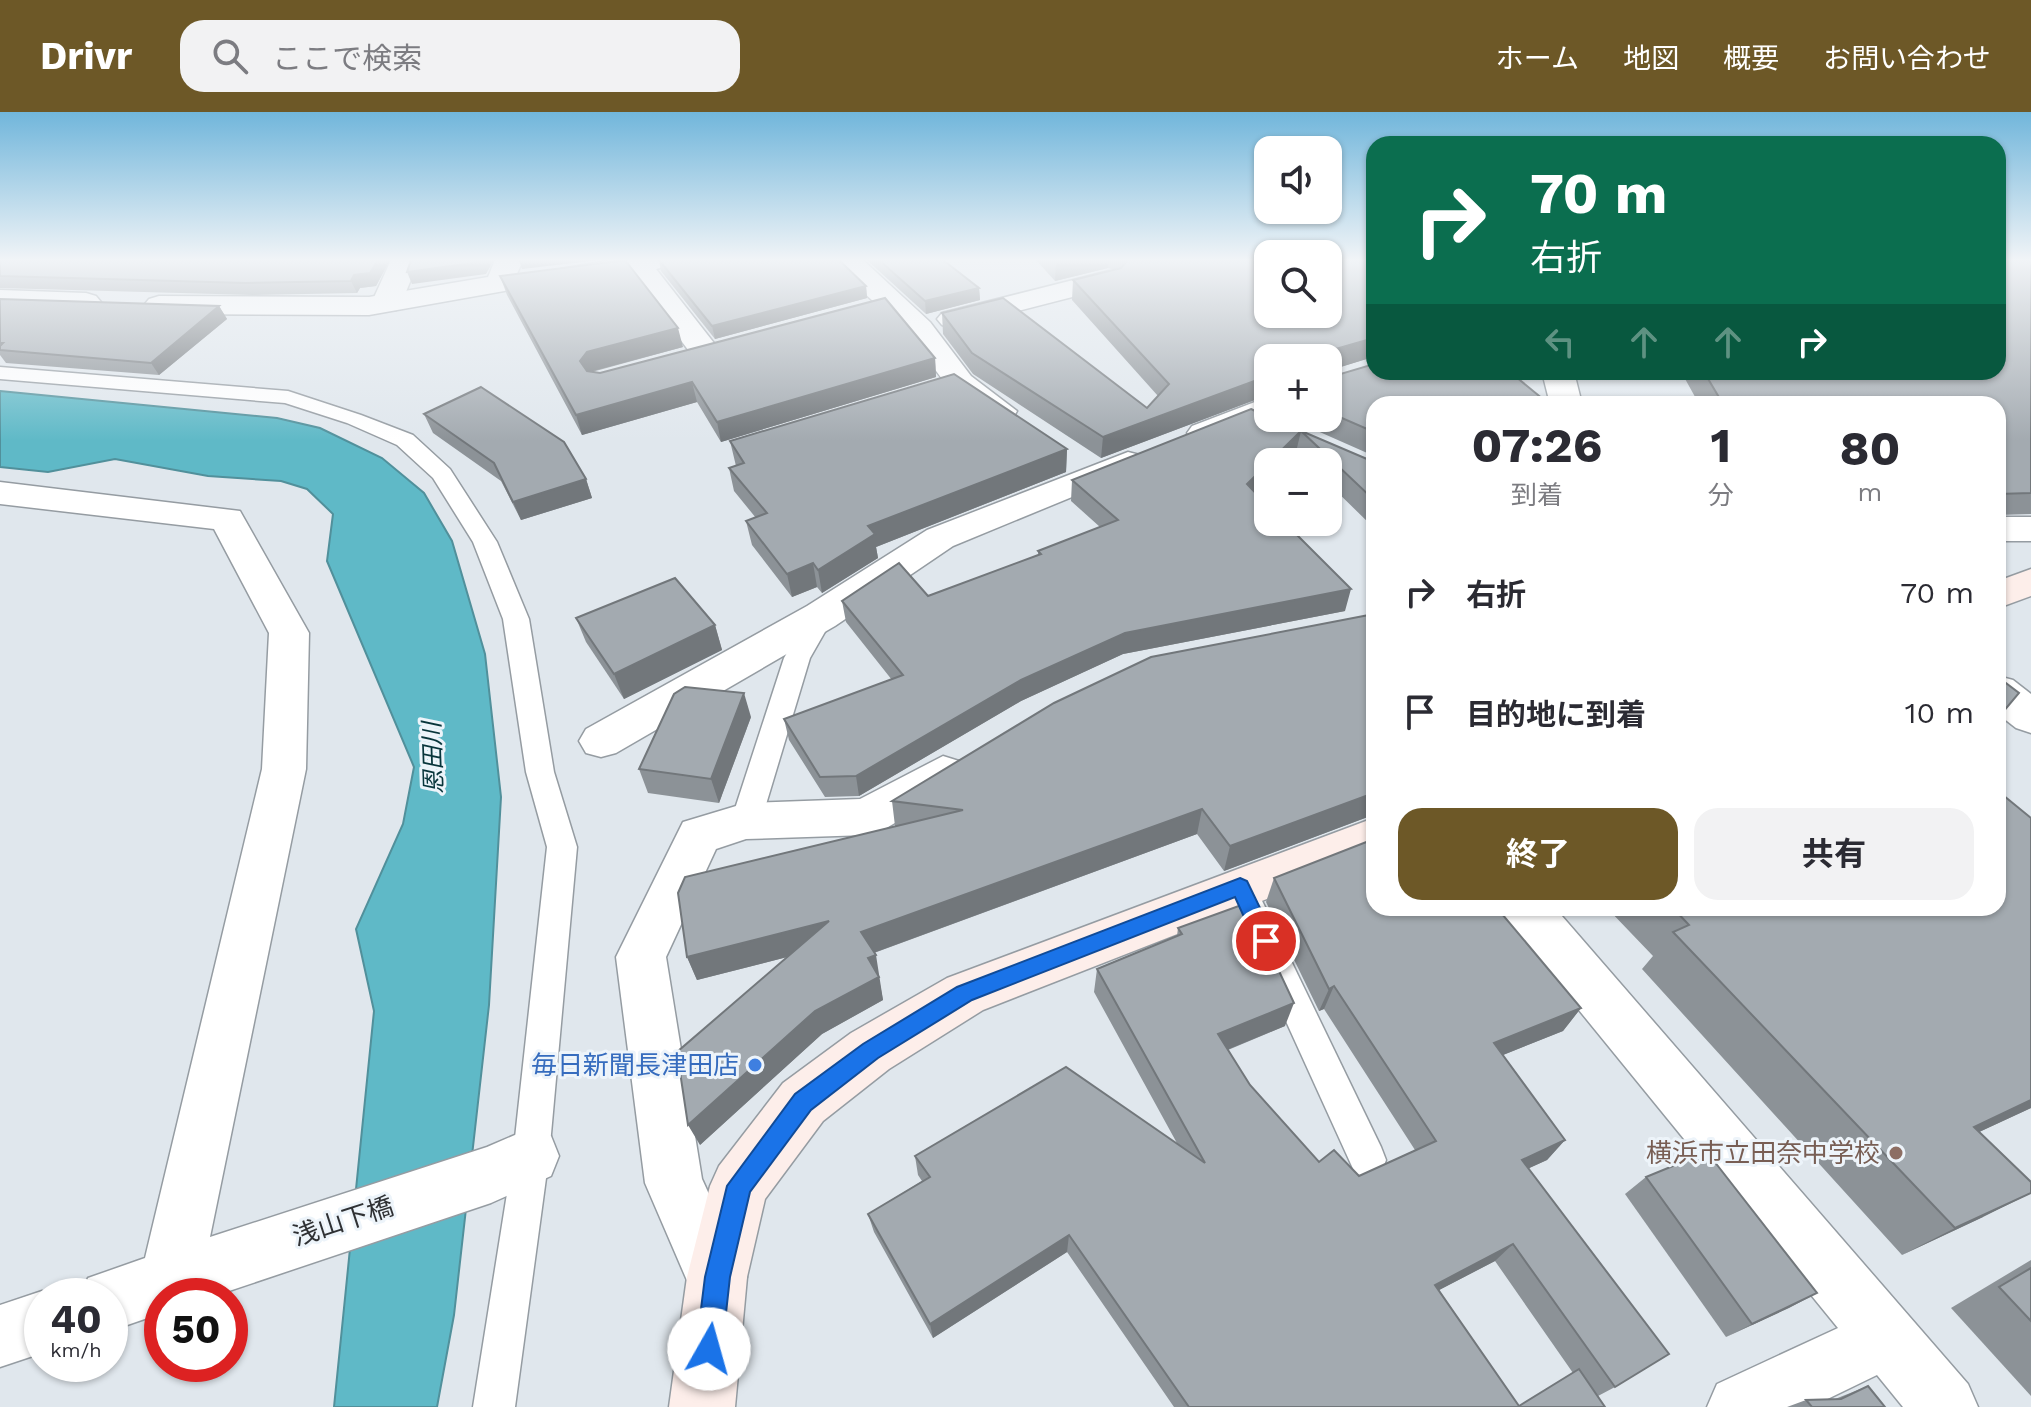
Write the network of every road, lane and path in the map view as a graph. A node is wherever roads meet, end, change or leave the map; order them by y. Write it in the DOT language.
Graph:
graph roads {
  1 [pos="685,320"];
  2 [pos="904,320"];
  3 [pos="948,320"];
  4 [pos="919,328"];
  5 [pos="706,353"];
  6 [pos="0,373"];
  7 [pos="1254,414"];
  8 [pos="1022,424"];
  9 [pos="1286,432"];
  10 [pos="1290,435"];
  11 [pos="0,493"];
  12 [pos="2006,529"];
  13 [pos="2031,529"];
  14 [pos="2031,582"];
  15 [pos="2006,592"];
  16 [pos="821,616"];
  17 [pos="2006,697"];
  18 [pos="2031,717"];
  19 [pos="601,741"];
  20 [pos="970,757"];
  21 [pos="746,821"];
  22 [pos="1366,840"];
  23 [pos="1240,887"];
  24 [pos="1532,916"];
  25 [pos="1368,1160"];
  26 [pos="511,1165"];
  27 [pos="183,1275"];
  28 [pos="717,1277"];
  29 [pos="128,1294"];
  30 [pos="24,1328"];
  31 [pos="0,1336"];
  32 [pos="1886,1338"];
  33 [pos="494,1407"];
  34 [pos="702,1407"];
  35 [pos="1740,1407"];
  36 [pos="1945,1407"];
  1 -- 5 [label="street"];
  2 -- 4 [label="street"];
  3 -- 4 [label="street"];
  4 -- 8 [label="street"];
  6 -- 26 [label="lane"];
  7 -- 16 [label="street"];
  9 -- 10 [label="street"];
  11 -- 27 [label="street"];
  12 -- 13 [label="street"];
  14 -- 15 [label="main road"];
  16 -- 19 [label="street"];
  16 -- 21 [label="lane"];
  17 -- 18 [label="street"];
  20 -- 21 [label="street"];
  21 -- 28 [label="street"];
  22 -- 23 [label="main road"];
  23 -- 25 [label="lane"];
  23 -- 28 [label="main road"];
  24 -- 32 [label="street"];
  26 -- 27 [label="street, 浅山下橋"];
  26 -- 33 [label="lane"];
  27 -- 29 [label="street, 浅山下橋"];
  28 -- 34 [label="main road"];
  30 -- 31 [label="street"];
  32 -- 35 [label="street"];
  32 -- 36 [label="street"];
}
